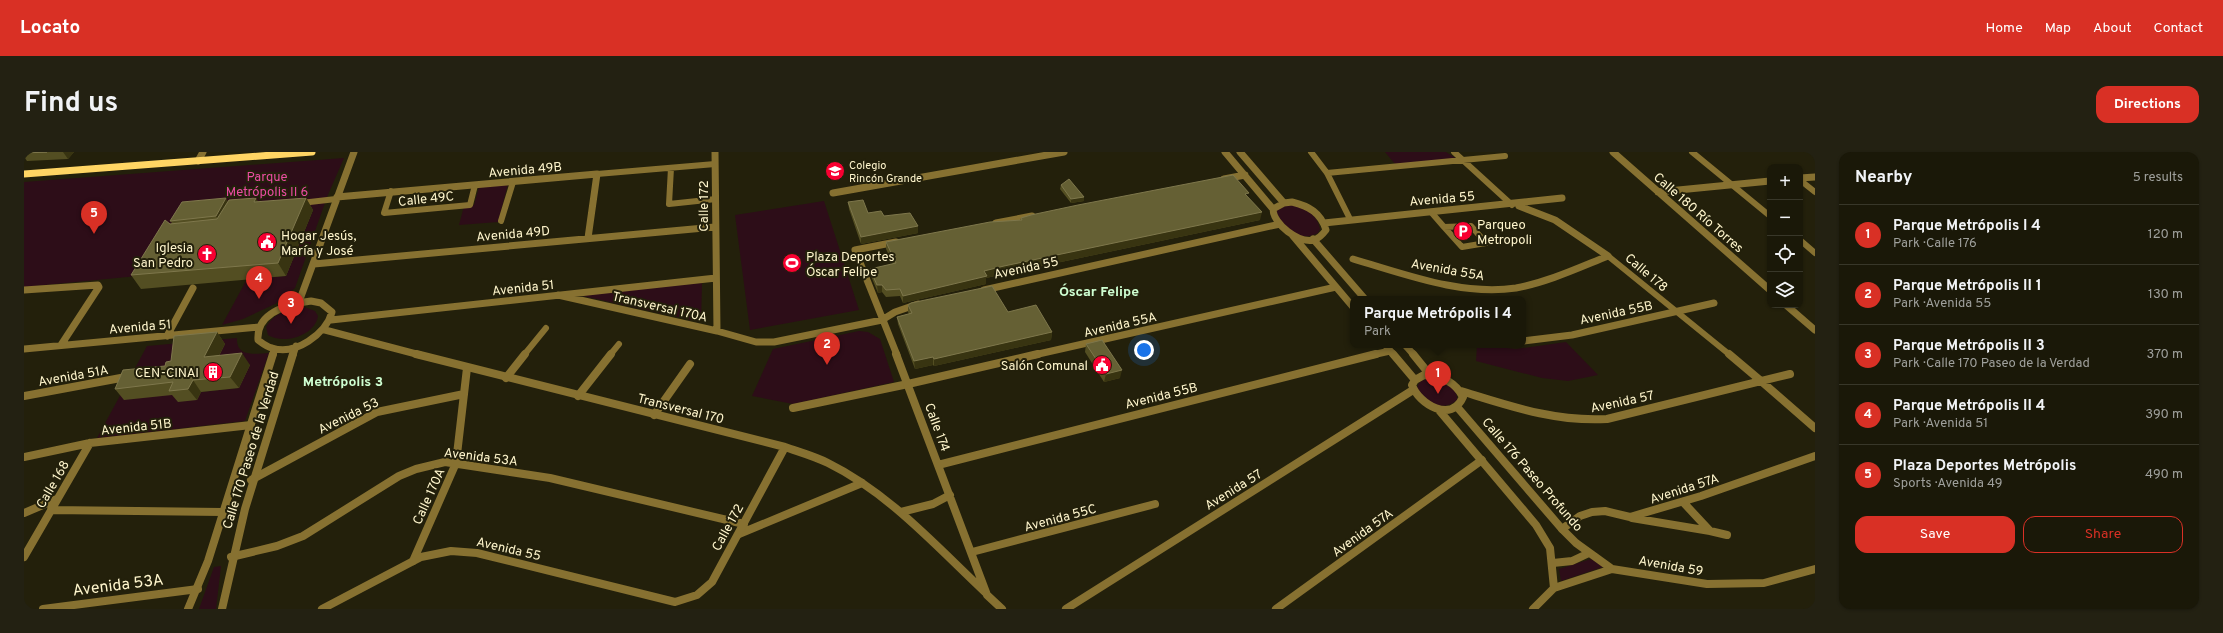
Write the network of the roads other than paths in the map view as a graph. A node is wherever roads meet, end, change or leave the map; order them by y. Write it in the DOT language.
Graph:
graph roads {
  1 [pos="269,152"];
  2 [pos="312,152"];
  3 [pos="354,152"];
  4 [pos="716,152"];
  5 [pos="1064,152"];
  6 [pos="1225,152"];
  7 [pos="1240,152"];
  8 [pos="1311,152"];
  9 [pos="1454,152"];
  10 [pos="1613,152"];
  11 [pos="1692,152"];
  12 [pos="1505,156"];
  13 [pos="200,157"];
  14 [pos="1464,160"];
  15 [pos="715,164"];
  16 [pos="671,168"];
  17 [pos="24,170"];
  18 [pos="1327,173"];
  19 [pos="24,174"];
  20 [pos="597,174"];
  21 [pos="1245,175"];
  22 [pos="1815,177"];
  23 [pos="1803,179"];
  24 [pos="1213,181"];
  25 [pos="1767,181"];
  26 [pos="513,182"];
  27 [pos="1803,182"];
  28 [pos="1731,184"];
  29 [pos="475,185"];
  30 [pos="391,192"];
  31 [pos="833,192"];
  32 [pos="1658,192"];
  33 [pos="1815,192"];
  34 [pos="337,198"];
  35 [pos="1562,198"];
  36 [pos="716,199"];
  37 [pos="297,203"];
  38 [pos="1284,203"];
  39 [pos="1512,205"];
  40 [pos="1273,208"];
  41 [pos="1431,212"];
  42 [pos="1042,214"];
  43 [pos="1767,214"];
  44 [pos="1350,219"];
  45 [pos="501,221"];
  46 [pos="1324,223"];
  47 [pos="987,224"];
  48 [pos="1280,224"];
  49 [pos="1444,226"];
  50 [pos="715,227"];
  51 [pos="1292,235"];
  52 [pos="588,238"];
  53 [pos="1313,239"];
  54 [pos="902,241"];
  55 [pos="1803,243"];
  56 [pos="1815,253"];
  57 [pos="1608,256"];
  58 [pos="1353,259"];
  59 [pos="314,264"];
  60 [pos="716,278"];
  61 [pos="1336,287"];
  62 [pos="1767,287"];
  63 [pos="193,288"];
  64 [pos="24,290"];
  65 [pos="978,291"];
  66 [pos="558,295"];
  67 [pos="1362,296"];
  68 [pos="299,302"];
  69 [pos="924,303"];
  70 [pos="1350,303"];
  71 [pos="1714,303"];
  72 [pos="1789,308"];
  73 [pos="1675,312"];
  74 [pos="331,320"];
  75 [pos="882,320"];
  76 [pos="259,327"];
  77 [pos="546,328"];
  78 [pos="325,330"];
  79 [pos="1815,330"];
  80 [pos="717,331"];
  81 [pos="167,336"];
  82 [pos="1526,341"];
  83 [pos="619,344"];
  84 [pos="61,345"];
  85 [pos="296,346"];
  86 [pos="1388,348"];
  87 [pos="1408,348"];
  88 [pos="24,349"];
  89 [pos="274,349"];
  90 [pos="690,364"];
  91 [pos="467,368"];
  92 [pos="1790,374"];
  93 [pos="1430,375"];
  94 [pos="126,377"];
  95 [pos="506,378"];
  96 [pos="1415,380"];
  97 [pos="1761,381"];
  98 [pos="908,384"];
  99 [pos="1413,390"];
  100 [pos="1461,391"];
  101 [pos="464,394"];
  102 [pos="24,396"];
  103 [pos="578,396"];
  104 [pos="793,408"];
  105 [pos="1458,408"];
  106 [pos="1438,409"];
  107 [pos="654,415"];
  108 [pos="251,425"];
  109 [pos="1815,428"];
  110 [pos="90,443"];
  111 [pos="785,447"];
  112 [pos="1815,456"];
  113 [pos="24,457"];
  114 [pos="1482,460"];
  115 [pos="456,463"];
  116 [pos="938,465"];
  117 [pos="251,480"];
  118 [pos="862,483"];
  119 [pos="950,495"];
  120 [pos="56,499"];
  121 [pos="1682,502"];
  122 [pos="1155,504"];
  123 [pos="51,510"];
  124 [pos="222,512"];
  125 [pos="901,512"];
  126 [pos="24,513"];
  127 [pos="1630,517"];
  128 [pos="744,524"];
  129 [pos="1562,529"];
  130 [pos="1710,531"];
  131 [pos="739,534"];
  132 [pos="1728,535"];
  133 [pos="972,552"];
  134 [pos="1589,553"];
  135 [pos="24,557"];
  136 [pos="231,557"];
  137 [pos="413,561"];
  138 [pos="1553,563"];
  139 [pos="1612,569"];
  140 [pos="1815,569"];
  141 [pos="1554,588"];
  142 [pos="198,589"];
  143 [pos="987,595"];
  144 [pos="675,602"];
  145 [pos="43,609"];
  146 [pos="188,609"];
  147 [pos="222,609"];
  148 [pos="322,609"];
  149 [pos="1002,609"];
  150 [pos="1066,609"];
  151 [pos="1276,609"];
  152 [pos="1533,609"];
  1 -- 13 [label="main road"];
  2 -- 13 [label="main road"];
  3 -- 34 [label="street"];
  4 -- 15 [label="street, Calle 172"];
  5 -- 31 [label="street"];
  6 -- 21 [label="street"];
  7 -- 38 [label="street"];
  8 -- 18 [label="lane"];
  9 -- 14 [label="lane"];
  10 -- 32 [label="street, Calle 180 Río Torres"];
  11 -- 28 [label="lane"];
  12 -- 14 [label="lane"];
  13 -- 17 [label="main road"];
  13 -- 19 [label="main road"];
  14 -- 18 [label="lane"];
  14 -- 39 [label="lane"];
  15 -- 16 [label="lane, Avenida 49B"];
  15 -- 36 [label="street, Calle 172"];
  16 -- 20 [label="lane, Avenida 49B"];
  16 -- 36 [label="lane"];
  18 -- 44 [label="lane"];
  20 -- 26 [label="street, Avenida 49B"];
  20 -- 52 [label="street"];
  21 -- 24 [label="street"];
  21 -- 40 [label="street"];
  22 -- 23 [label="street"];
  25 -- 28 [label="street"];
  26 -- 29 [label="street, Avenida 49B"];
  26 -- 45 [label="lane"];
  27 -- 33 [label="lane"];
  28 -- 32 [label="street"];
  28 -- 43 [label="lane"];
  29 -- 30 [label="street, Avenida 49B"];
  29 -- 30 [label="lane, Calle 49C"];
  30 -- 34 [label="street, Avenida 49B"];
  32 -- 62 [label="street, Calle 180 Río Torres"];
  34 -- 37 [label="lane"];
  34 -- 59 [label="street"];
  35 -- 39 [label="street, Avenida 55"];
  36 -- 50 [label="street, Calle 172"];
  38 -- 40 [label="street"];
  38 -- 46 [label="street"];
  39 -- 41 [label="street, Avenida 55"];
  39 -- 57 [label="street, Calle 178"];
  40 -- 48 [label="street"];
  41 -- 44 [label="street, Avenida 55"];
  41 -- 49 [label="lane"];
  42 -- 47 [label="street"];
  44 -- 46 [label="street, Avenida 55"];
  46 -- 53 [label="street"];
  48 -- 51 [label="street"];
  48 -- 65 [label="street, Avenida 55"];
  49 -- 49 [label="lane"];
  50 -- 52 [label="street, Avenida 49D"];
  50 -- 60 [label="street, Calle 172"];
  51 -- 53 [label="street"];
  51 -- 61 [label="street"];
  52 -- 59 [label="street, Avenida 49D"];
  53 -- 67 [label="street"];
  54 -- 75 [label="street, Calle 174"];
  55 -- 56 [label="lane"];
  57 -- 58 [label="street, Avenida 55A"];
  57 -- 73 [label="lane, Calle 178"];
  59 -- 68 [label="street"];
  60 -- 66 [label="street, Avenida 51"];
  60 -- 80 [label="street, Calle 172"];
  61 -- 70 [label="street"];
  61 -- 98 [label="street, Avenida 55A"];
  63 -- 81 [label="street"];
  64 -- 84 [label="street"];
  66 -- 74 [label="street, Avenida 51"];
  66 -- 80 [label="street, Transversal 170A"];
  68 -- 74 [label="street"];
  68 -- 76 [label="street"];
  69 -- 75 [label="street"];
  71 -- 73 [label="street, Avenida 55B"];
  72 -- 79 [label="street"];
  73 -- 82 [label="street, Avenida 55B"];
  73 -- 97 [label="lane, Calle 178"];
  74 -- 78 [label="street"];
  75 -- 80 [label="street, Transversal 170A"];
  75 -- 98 [label="street, Calle 174"];
  76 -- 81 [label="street, Avenida 51"];
  76 -- 89 [label="street"];
  77 -- 95 [label="lane"];
  78 -- 85 [label="street"];
  78 -- 91 [label="street, Transversal 170"];
  81 -- 84 [label="street, Avenida 51"];
  83 -- 103 [label="lane"];
  84 -- 88 [label="street, Avenida 51"];
  85 -- 89 [label="street"];
  85 -- 117 [label="street, Calle 170 Paseo de la Verdad"];
  86 -- 96 [label="street"];
  86 -- 116 [label="street, Avenida 55B"];
  87 -- 93 [label="street"];
  89 -- 108 [label="street, Calle 170 Paseo de la Verdad"];
  90 -- 107 [label="lane"];
  91 -- 95 [label="street, Transversal 170"];
  91 -- 101 [label="lane, Calle 170A"];
  92 -- 97 [label="street, Avenida 57"];
  93 -- 96 [label="street"];
  93 -- 100 [label="street"];
  94 -- 102 [label="lane, Avenida 51A"];
  95 -- 103 [label="street, Transversal 170"];
  96 -- 99 [label="street"];
  97 -- 100 [label="street, Avenida 57"];
  97 -- 109 [label="street, Calle 178"];
  98 -- 104 [label="lane"];
  98 -- 116 [label="street, Calle 174"];
  99 -- 106 [label="street"];
  99 -- 150 [label="street, Avenida 57"];
  100 -- 105 [label="street"];
  101 -- 115 [label="lane, Calle 170A"];
  101 -- 117 [label="lane, Avenida 53"];
  103 -- 107 [label="street, Transversal 170"];
  105 -- 106 [label="street"];
  105 -- 129 [label="street, Calle 176 Paseo Profundo"];
  106 -- 114 [label="street"];
  107 -- 111 [label="street, Transversal 170"];
  108 -- 110 [label="lane, Avenida 51B"];
  108 -- 124 [label="street, Calle 170 Paseo de la Verdad"];
  110 -- 113 [label="lane, Avenida 51B"];
  110 -- 120 [label="lane, Calle 168"];
  111 -- 118 [label="street, Transversal 170"];
  111 -- 128 [label="street, Calle 172"];
  112 -- 121 [label="lane, Avenida 57A"];
  114 -- 138 [label="street"];
  114 -- 151 [label="lane, Avenida 57A"];
  115 -- 128 [label="lane, Avenida 53A"];
  115 -- 136 [label="lane, Avenida 53A"];
  115 -- 137 [label="lane, Calle 170A"];
  116 -- 119 [label="street, Calle 174"];
  117 -- 136 [label="street, Calle 170 Paseo de la Verdad"];
  118 -- 125 [label="street, Transversal 170"];
  118 -- 131 [label="lane"];
  119 -- 125 [label="street"];
  119 -- 133 [label="street, Calle 174"];
  120 -- 123 [label="lane, Calle 168"];
  120 -- 126 [label="lane"];
  121 -- 127 [label="lane, Avenida 57A"];
  121 -- 130 [label="lane"];
  122 -- 133 [label="lane, Avenida 55C"];
  123 -- 124 [label="lane"];
  123 -- 135 [label="lane, Calle 168"];
  124 -- 142 [label="street, Calle 170 Paseo de la Verdad"];
  125 -- 143 [label="street, Transversal 170"];
  127 -- 129 [label="lane"];
  127 -- 130 [label="lane"];
  128 -- 131 [label="street, Calle 172"];
  129 -- 134 [label="street, Calle 176 Paseo Profundo"];
  130 -- 132 [label="lane"];
  131 -- 144 [label="street, Calle 172"];
  133 -- 143 [label="street, Calle 174"];
  134 -- 138 [label="street"];
  134 -- 139 [label="street, Calle 176 Paseo Profundo"];
  136 -- 147 [label="street, Calle 170 Paseo de la Verdad"];
  137 -- 144 [label="street, Avenida 55"];
  137 -- 148 [label="street, Avenida 55"];
  138 -- 141 [label="street"];
  139 -- 140 [label="street, Avenida 59"];
  139 -- 141 [label="street, Avenida 59"];
  141 -- 152 [label="street, Avenida 59"];
  142 -- 145 [label="lane, Avenida 53A"];
  142 -- 146 [label="street, Calle 170 Paseo de la Verdad"];
  143 -- 149 [label="street, Calle 174"];
}
